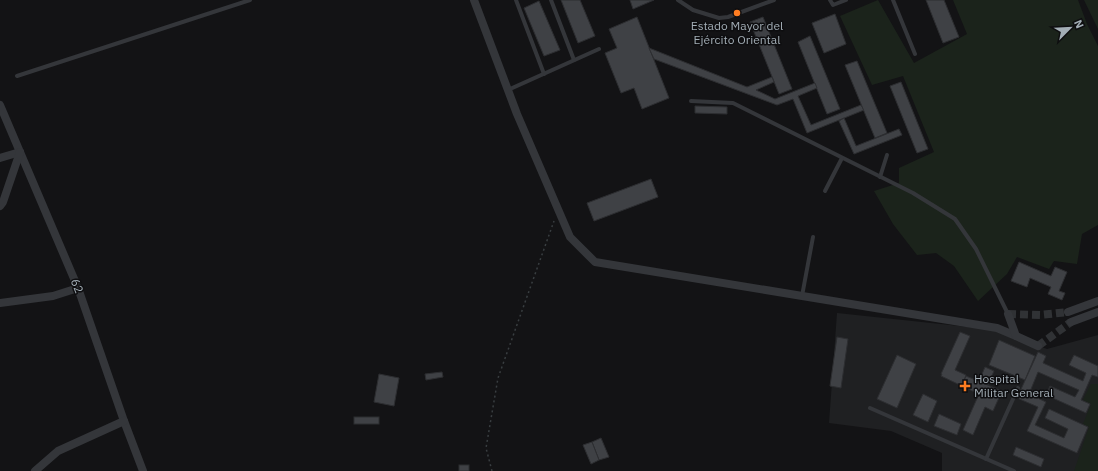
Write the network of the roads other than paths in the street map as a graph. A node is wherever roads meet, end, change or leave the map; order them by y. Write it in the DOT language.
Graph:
graph roads {
  1 [pos="250,0"];
  2 [pos="474,0"];
  3 [pos="516,0"];
  4 [pos="551,0"];
  5 [pos="678,0"];
  6 [pos="774,0"];
  7 [pos="830,0"];
  8 [pos="846,0"];
  9 [pos="893,0"];
  10 [pos="599,49"];
  11 [pos="915,54"];
  12 [pos="574,60"];
  13 [pos="544,74"];
  14 [pos="17,76"];
  15 [pos="508,91"];
  16 [pos="691,101"];
  17 [pos="0,105"];
  18 [pos="20,152"];
  19 [pos="887,155"];
  20 [pos="0,158"];
  21 [pos="842,158"];
  22 [pos="880,177"];
  23 [pos="825,191"];
  24 [pos="0,206"];
  25 [pos="813,237"];
  26 [pos="78,288"];
  27 [pos="802,296"];
  28 [pos="1098,301"];
  29 [pos="0,303"];
  30 [pos="1068,312"];
  31 [pos="1098,312"];
  32 [pos="1008,314"];
  33 [pos="1071,322"];
  34 [pos="1016,336"];
  35 [pos="1038,346"];
  36 [pos="1018,388"];
  37 [pos="870,408"];
  38 [pos="124,421"];
  39 [pos="986,459"];
  40 [pos="35,471"];
  41 [pos="143,471"];
  42 [pos="1014,471"];
  1 -- 14 [label="lane"];
  2 -- 15 [label="street"];
  3 -- 13 [label="lane"];
  4 -- 12 [label="lane"];
  5 -- 6 [label="lane"];
  7 -- 8 [label="lane"];
  9 -- 11 [label="lane"];
  10 -- 12 [label="lane"];
  12 -- 13 [label="lane"];
  13 -- 15 [label="lane"];
  15 -- 27 [label="street"];
  16 -- 21 [label="lane"];
  17 -- 18 [label="street, 62"];
  18 -- 20 [label="street"];
  18 -- 24 [label="street"];
  18 -- 26 [label="street, 62"];
  19 -- 22 [label="lane"];
  21 -- 22 [label="lane"];
  21 -- 23 [label="lane"];
  22 -- 32 [label="lane"];
  25 -- 27 [label="lane"];
  26 -- 29 [label="street"];
  26 -- 38 [label="street, 62"];
  27 -- 34 [label="street"];
  28 -- 30 [label="street"];
  31 -- 33 [label="street"];
  32 -- 34 [label="street"];
  34 -- 35 [label="street"];
  36 -- 39 [label="lane"];
  37 -- 39 [label="lane"];
  38 -- 40 [label="street"];
  38 -- 41 [label="street, 62"];
  39 -- 42 [label="lane"];
}
